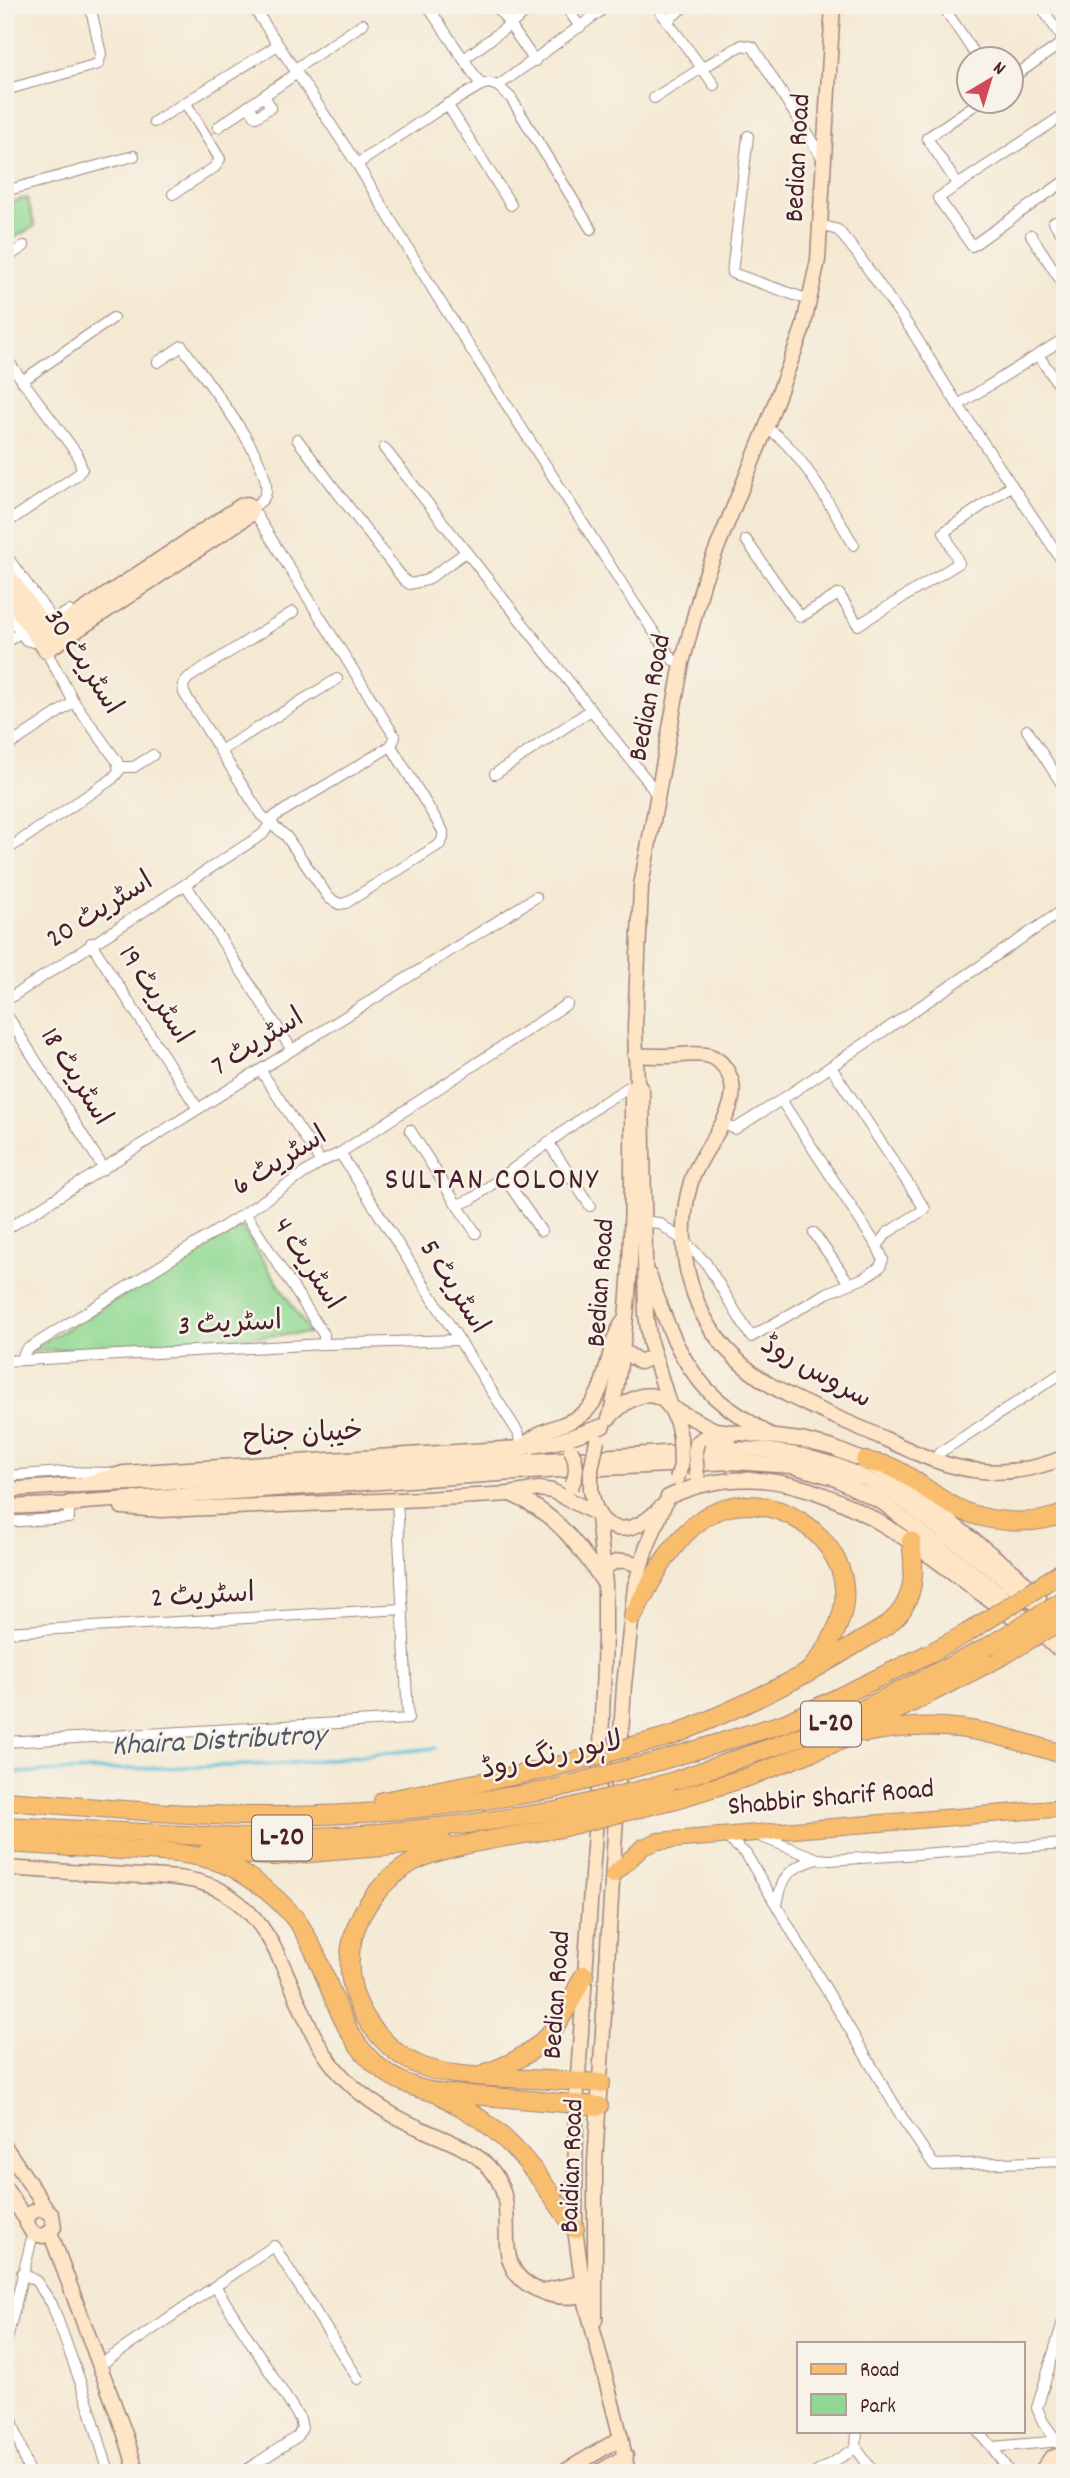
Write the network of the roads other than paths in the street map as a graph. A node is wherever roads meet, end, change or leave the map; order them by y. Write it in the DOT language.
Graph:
graph roads {
  1 [pos="90,5"];
  2 [pos="252,5"];
  3 [pos="427,5"];
  4 [pos="496,5"];
  5 [pos="536,5"];
  6 [pos="565,5"];
  7 [pos="609,5"];
  8 [pos="656,5"];
  9 [pos="685,5"];
  10 [pos="833,5"];
  11 [pos="942,5"];
  12 [pos="1041,5"];
  13 [pos="667,20"];
  14 [pos="363,24"];
  15 [pos="510,25"];
  16 [pos="580,27"];
  17 [pos="1064,41"];
  18 [pos="278,45"];
  19 [pos="970,46"];
  20 [pos="464,59"];
  21 [pos="535,61"];
  22 [pos="702,68"];
  23 [pos="1024,69"];
  24 [pos="296,71"];
  25 [pos="481,85"];
  26 [pos="714,85"];
  27 [pos="498,86"];
  28 [pos="5,90"];
  29 [pos="654,98"];
  30 [pos="185,102"];
  31 [pos="447,104"];
  32 [pos="1065,114"];
  33 [pos="959,116"];
  34 [pos="154,122"];
  35 [pos="218,127"];
  36 [pos="748,136"];
  37 [pos="134,156"];
  38 [pos="824,162"];
  39 [pos="357,164"];
  40 [pos="1065,181"];
  41 [pos="958,185"];
  42 [pos="5,191"];
  43 [pos="173,194"];
  44 [pos="511,205"];
  45 [pos="1054,222"];
  46 [pos="820,225"];
  47 [pos="590,229"];
  48 [pos="1031,236"];
  49 [pos="1065,239"];
  50 [pos="24,246"];
  51 [pos="5,259"];
  52 [pos="1065,287"];
  53 [pos="809,300"];
  54 [pos="113,318"];
  55 [pos="1065,338"];
  56 [pos="1038,355"];
  57 [pos="5,357"];
  58 [pos="158,362"];
  59 [pos="22,381"];
  60 [pos="1065,394"];
  61 [pos="958,405"];
  62 [pos="766,428"];
  63 [pos="298,439"];
  64 [pos="384,448"];
  65 [pos="1012,485"];
  66 [pos="252,508"];
  67 [pos="5,524"];
  68 [pos="746,540"];
  69 [pos="854,545"];
  70 [pos="466,552"];
  71 [pos="5,554"];
  72 [pos="1065,565"];
  73 [pos="5,570"];
  74 [pos="5,592"];
  75 [pos="5,610"];
  76 [pos="68,611"];
  77 [pos="293,612"];
  78 [pos="21,632"];
  79 [pos="49,637"];
  80 [pos="5,643"];
  81 [pos="682,663"];
  82 [pos="337,679"];
  83 [pos="74,702"];
  84 [pos="591,710"];
  85 [pos="1027,730"];
  86 [pos="391,746"];
  87 [pos="5,748"];
  88 [pos="220,751"];
  89 [pos="153,755"];
  90 [pos="118,764"];
  91 [pos="495,774"];
  92 [pos="1065,789"];
  93 [pos="659,798"];
  94 [pos="271,825"];
  95 [pos="5,851"];
  96 [pos="186,885"];
  97 [pos="536,897"];
  98 [pos="1065,909"];
  99 [pos="92,943"];
  100 [pos="5,1001"];
  101 [pos="566,1004"];
  102 [pos="5,1012"];
  103 [pos="292,1050"];
  104 [pos="635,1055"];
  105 [pos="831,1067"];
  106 [pos="261,1071"];
  107 [pos="637,1082"];
  108 [pos="781,1100"];
  109 [pos="198,1109"];
  110 [pos="722,1123"];
  111 [pos="410,1130"];
  112 [pos="548,1142"];
  113 [pos="340,1153"];
  114 [pos="321,1162"];
  115 [pos="104,1169"];
  116 [pos="504,1177"];
  117 [pos="457,1205"];
  118 [pos="590,1206"];
  119 [pos="245,1213"];
  120 [pos="638,1221"];
  121 [pos="7,1225"];
  122 [pos="541,1231"];
  123 [pos="477,1233"];
  124 [pos="814,1233"];
  125 [pos="685,1242"];
  126 [pos="877,1246"];
  127 [pos="644,1260"];
  128 [pos="849,1283"];
  129 [pos="625,1320"];
  130 [pos="458,1340"];
  131 [pos="324,1344"];
  132 [pos="623,1351"];
  133 [pos="654,1356"];
  134 [pos="20,1359"];
  135 [pos="5,1361"];
  136 [pos="1065,1371"];
  137 [pos="671,1406"];
  138 [pos="604,1428"];
  139 [pos="753,1433"];
  140 [pos="770,1435"];
  141 [pos="523,1448"];
  142 [pos="1065,1457"];
  143 [pos="865,1461"];
  144 [pos="935,1461"];
  145 [pos="124,1473"];
  146 [pos="5,1476"];
  147 [pos="767,1482"];
  148 [pos="80,1485"];
  149 [pos="5,1490"];
  150 [pos="552,1491"];
  151 [pos="510,1494"];
  152 [pos="397,1500"];
  153 [pos="667,1500"];
  154 [pos="69,1503"];
  155 [pos="5,1507"];
  156 [pos="1065,1513"];
  157 [pos="598,1515"];
  158 [pos="5,1522"];
  159 [pos="911,1541"];
  160 [pos="640,1567"];
  161 [pos="1065,1570"];
  162 [pos="604,1577"];
  163 [pos="1065,1599"];
  164 [pos="403,1609"];
  165 [pos="633,1616"];
  166 [pos="1065,1618"];
  167 [pos="1065,1625"];
  168 [pos="5,1632"];
  169 [pos="1060,1651"];
  170 [pos="807,1674"];
  171 [pos="852,1735"];
  172 [pos="5,1742"];
  173 [pos="1065,1755"];
  174 [pos="5,1801"];
  175 [pos="1065,1808"];
  176 [pos="332,1815"];
  177 [pos="5,1826"];
  178 [pos="751,1833"];
  179 [pos="724,1835"];
  180 [pos="492,1840"];
  181 [pos="5,1843"];
  182 [pos="1065,1844"];
  183 [pos="180,1854"];
  184 [pos="818,1859"];
  185 [pos="5,1868"];
  186 [pos="613,1875"];
  187 [pos="777,1905"];
  188 [pos="584,1975"];
  189 [pos="477,2076"];
  190 [pos="578,2082"];
  191 [pos="601,2083"];
  192 [pos="439,2094"];
  193 [pos="576,2104"];
  194 [pos="599,2106"];
  195 [pos="5,2147"];
  196 [pos="1065,2161"];
  197 [pos="5,2188"];
  198 [pos="48,2211"];
  199 [pos="575,2229"];
  200 [pos="38,2230"];
  201 [pos="577,2250"];
  202 [pos="22,2273"];
  203 [pos="215,2286"];
  204 [pos="560,2287"];
  205 [pos="590,2287"];
  206 [pos="540,2291"];
  207 [pos="1064,2313"];
  208 [pos="5,2347"];
  209 [pos="100,2365"];
  210 [pos="358,2379"];
  211 [pos="5,2412"];
  212 [pos="858,2432"];
  213 [pos="979,2432"];
  214 [pos="621,2438"];
  215 [pos="1062,2445"];
  216 [pos="992,2447"];
  217 [pos="856,2448"];
  218 [pos="625,2456"];
  219 [pos="29,2473"];
  220 [pos="109,2473"];
  221 [pos="127,2473"];
  222 [pos="136,2473"];
  223 [pos="242,2473"];
  224 [pos="562,2473"];
  225 [pos="597,2473"];
  226 [pos="628,2473"];
  227 [pos="815,2473"];
  228 [pos="874,2473"];
  229 [pos="1010,2473"];
  230 [pos="1040,2473"];
  1 -- 28 [label="street"];
  2 -- 18 [label="street"];
  3 -- 20 [label="street"];
  4 -- 15 [label="street"];
  5 -- 15 [label="street"];
  6 -- 16 [label="street"];
  7 -- 16 [label="street"];
  8 -- 13 [label="street"];
  9 -- 13 [label="street"];
  10 -- 38 [label="main road, Bedian Road"];
  11 -- 19 [label="street"];
  12 -- 17 [label="street"];
  13 -- 22 [label="street"];
  14 -- 24 [label="street"];
  15 -- 20 [label="street"];
  15 -- 21 [label="street"];
  16 -- 21 [label="street"];
  17 -- 23 [label="street"];
  18 -- 24 [label="street"];
  18 -- 30 [label="street"];
  20 -- 25 [label="street"];
  21 -- 27 [label="street"];
  22 -- 26 [label="street"];
  22 -- 29 [label="street"];
  22 -- 38 [label="street"];
  24 -- 35 [label="street"];
  24 -- 39 [label="street"];
  25 -- 27 [label="street"];
  25 -- 31 [label="street"];
  27 -- 47 [label="street"];
  30 -- 34 [label="street"];
  30 -- 43 [label="street"];
  31 -- 39 [label="street"];
  31 -- 44 [label="street"];
  32 -- 41 [label="street"];
  33 -- 41 [label="street"];
  36 -- 53 [label="street"];
  37 -- 42 [label="street"];
  38 -- 46 [label="main road, Bedian Road"];
  39 -- 81 [label="street"];
  40 -- 41 [label="street"];
  45 -- 49 [label="street"];
  46 -- 53 [label="main road, Bedian Road"];
  46 -- 61 [label="street"];
  48 -- 52 [label="street"];
  50 -- 51 [label="street"];
  53 -- 62 [label="main road, Bedian Road"];
  54 -- 59 [label="street"];
  55 -- 56 [label="street"];
  56 -- 60 [label="street"];
  56 -- 61 [label="street"];
  57 -- 59 [label="street"];
  58 -- 66 [label="street"];
  59 -- 67 [label="street"];
  61 -- 65 [label="street"];
  62 -- 69 [label="street"];
  62 -- 81 [label="main road, Bedian Road"];
  63 -- 70 [label="street"];
  64 -- 70 [label="street"];
  65 -- 68 [label="street"];
  65 -- 72 [label="street"];
  66 -- 79 [label="main road"];
  66 -- 86 [label="street"];
  70 -- 84 [label="street"];
  71 -- 79 [label="street"];
  73 -- 79 [label="main road, اسٹریٹ 30"];
  74 -- 79 [label="main road, اسٹریٹ 30"];
  75 -- 78 [label="street"];
  76 -- 79 [label="street"];
  77 -- 88 [label="street"];
  78 -- 79 [label="street"];
  78 -- 80 [label="street"];
  79 -- 83 [label="street, اسٹریٹ 30"];
  81 -- 93 [label="main road, Bedian Road"];
  82 -- 88 [label="street"];
  83 -- 87 [label="street"];
  83 -- 90 [label="street, اسٹریٹ 30"];
  84 -- 91 [label="street"];
  84 -- 93 [label="street"];
  85 -- 92 [label="street"];
  86 -- 94 [label="street, اسٹریٹ 20"];
  86 -- 94 [label="street"];
  88 -- 94 [label="street"];
  89 -- 90 [label="street"];
  90 -- 95 [label="street"];
  93 -- 104 [label="main road, Bedian Road"];
  94 -- 96 [label="street, اسٹریٹ 20"];
  96 -- 99 [label="street, اسٹریٹ 20"];
  96 -- 103 [label="street"];
  97 -- 103 [label="street, اسٹریٹ 7"];
  98 -- 105 [label="street"];
  99 -- 100 [label="street, اسٹریٹ 20"];
  99 -- 109 [label="street, اسٹریٹ 19"];
  101 -- 113 [label="street, اسٹریٹ 6"];
  102 -- 115 [label="street, اسٹریٹ 18"];
  103 -- 106 [label="street, اسٹریٹ 7"];
  104 -- 107 [label="main road, Bedian Road"];
  104 -- 110 [label="main road, سروس روڈ"];
  105 -- 108 [label="street"];
  105 -- 126 [label="street"];
  106 -- 109 [label="street, اسٹریٹ 7"];
  106 -- 114 [label="street"];
  107 -- 112 [label="street"];
  107 -- 120 [label="main road, Bedian Road"];
  108 -- 110 [label="street"];
  108 -- 126 [label="street"];
  109 -- 115 [label="street, اسٹریٹ 7"];
  110 -- 125 [label="main road, سروس روڈ"];
  111 -- 117 [label="street"];
  112 -- 116 [label="street"];
  112 -- 118 [label="street"];
  113 -- 114 [label="street, اسٹریٹ 6"];
  113 -- 130 [label="street, اسٹریٹ 5"];
  114 -- 119 [label="street, اسٹریٹ 6"];
  115 -- 121 [label="street, اسٹریٹ 7"];
  116 -- 117 [label="street"];
  116 -- 122 [label="street"];
  117 -- 123 [label="street"];
  119 -- 131 [label="street, اسٹریٹ 4"];
  119 -- 134 [label="street, اسٹریٹ 6"];
  120 -- 125 [label="street"];
  120 -- 127 [label="main road"];
  120 -- 129 [label="main road, Bedian Road"];
  124 -- 128 [label="street"];
  125 -- 128 [label="street"];
  125 -- 144 [label="main road, سروس روڈ"];
  126 -- 128 [label="street"];
  127 -- 133 [label="main road"];
  127 -- 140 [label="main road"];
  129 -- 132 [label="main road, Bedian Road"];
  129 -- 141 [label="main road"];
  130 -- 131 [label="street, اسٹریٹ 3"];
  130 -- 141 [label="street, اسٹریٹ 5"];
  131 -- 134 [label="street, اسٹریٹ 3"];
  132 -- 133 [label="main road"];
  132 -- 138 [label="main road, Bedian Road"];
  133 -- 137 [label="main road"];
  134 -- 135 [label="street, اسٹریٹ 3"];
  136 -- 144 [label="street"];
  137 -- 138 [label="main road"];
  137 -- 139 [label="main road"];
  137 -- 153 [label="main road, bridge"];
  138 -- 141 [label="main road, خیبان جناح"];
  138 -- 157 [label="main road, bridge"];
  139 -- 140 [label="main road"];
  139 -- 147 [label="main road, bridge"];
  140 -- 143 [label="main road"];
  141 -- 145 [label="main road, خیبان جناح"];
  141 -- 150 [label="main road, bridge"];
  142 -- 144 [label="main road, سروس روڈ"];
  143 -- 156 [label="highway"];
  143 -- 167 [label="main road"];
  145 -- 146 [label="street"];
  145 -- 148 [label="main road, خیبان جناح"];
  147 -- 153 [label="main road"];
  147 -- 159 [label="main road"];
  148 -- 149 [label="main road, خیبان جناح"];
  148 -- 167 [label="main road"];
  150 -- 151 [label="main road"];
  150 -- 157 [label="main road"];
  151 -- 152 [label="main road"];
  151 -- 162 [label="main road"];
  152 -- 154 [label="main road"];
  152 -- 164 [label="street"];
  153 -- 157 [label="main road"];
  153 -- 160 [label="main road"];
  154 -- 155 [label="main road"];
  154 -- 158 [label="street"];
  154 -- 169 [label="main road"];
  157 -- 162 [label="main road, Bedian Road"];
  159 -- 169 [label="main road"];
  159 -- 170 [label="highway"];
  160 -- 162 [label="main road"];
  160 -- 165 [label="main road"];
  161 -- 176 [label="highway, لاہور رنگ روڈ / L-20, bridge"];
  162 -- 188 [label="main road, Bedian Road"];
  163 -- 177 [label="highway, لاہور رنگ روڈ / L-20, bridge"];
  164 -- 168 [label="street, اسٹریٹ 2"];
  164 -- 172 [label="street"];
  165 -- 170 [label="highway"];
  165 -- 186 [label="main road, Baidian Road"];
  166 -- 171 [label="highway, bridge"];
  170 -- 176 [label="highway, bridge"];
  171 -- 173 [label="highway"];
  171 -- 180 [label="highway, bridge"];
  174 -- 176 [label="highway, لاہور رنگ روڈ / L-20"];
  175 -- 178 [label="main road, Shabbir Sharif Road"];
  178 -- 179 [label="main road, Shabbir Sharif Road"];
  178 -- 184 [label="street"];
  179 -- 186 [label="main road, Shabbir Sharif Road"];
  179 -- 187 [label="street"];
  180 -- 183 [label="highway"];
  180 -- 189 [label="highway"];
  181 -- 183 [label="highway"];
  182 -- 184 [label="street"];
  183 -- 192 [label="highway"];
  184 -- 187 [label="street"];
  185 -- 206 [label="main road"];
  186 -- 191 [label="main road, Baidian Road"];
  187 -- 196 [label="street"];
  188 -- 189 [label="highway"];
  188 -- 190 [label="main road, Bedian Road"];
  189 -- 190 [label="highway"];
  190 -- 191 [label="highway"];
  190 -- 193 [label="main road, Bedian Road"];
  191 -- 194 [label="main road, Baidian Road"];
  192 -- 193 [label="highway"];
  192 -- 199 [label="highway"];
  193 -- 194 [label="highway"];
  193 -- 199 [label="main road, Bedian Road"];
  194 -- 205 [label="main road, Baidian Road"];
  195 -- 198 [label="main road"];
  197 -- 200 [label="main road"];
  198 -- 200 [label="main road"];
  198 -- 200 [label="main road"];
  199 -- 201 [label="main road, Bedian Road"];
  200 -- 202 [label="street"];
  200 -- 209 [label="main road"];
  200 -- 221 [label="main road"];
  201 -- 204 [label="main road"];
  201 -- 205 [label="main road, Bedian Road"];
  202 -- 208 [label="street"];
  202 -- 220 [label="street"];
  203 -- 209 [label="street"];
  203 -- 210 [label="street"];
  203 -- 223 [label="street"];
  204 -- 205 [label="main road"];
  204 -- 206 [label="main road"];
  205 -- 206 [label="main road"];
  205 -- 214 [label="main road, Bedian Road"];
  207 -- 215 [label="street"];
  209 -- 222 [label="main road"];
  211 -- 219 [label="street"];
  212 -- 217 [label="street"];
  213 -- 216 [label="street"];
  214 -- 218 [label="main road, Bedian Road"];
  214 -- 224 [label="main road"];
  215 -- 216 [label="street"];
  215 -- 230 [label="main road"];
  216 -- 229 [label="street"];
  217 -- 227 [label="street"];
  217 -- 228 [label="street"];
  218 -- 225 [label="main road"];
  218 -- 226 [label="main road, Bedian Road"];
}
